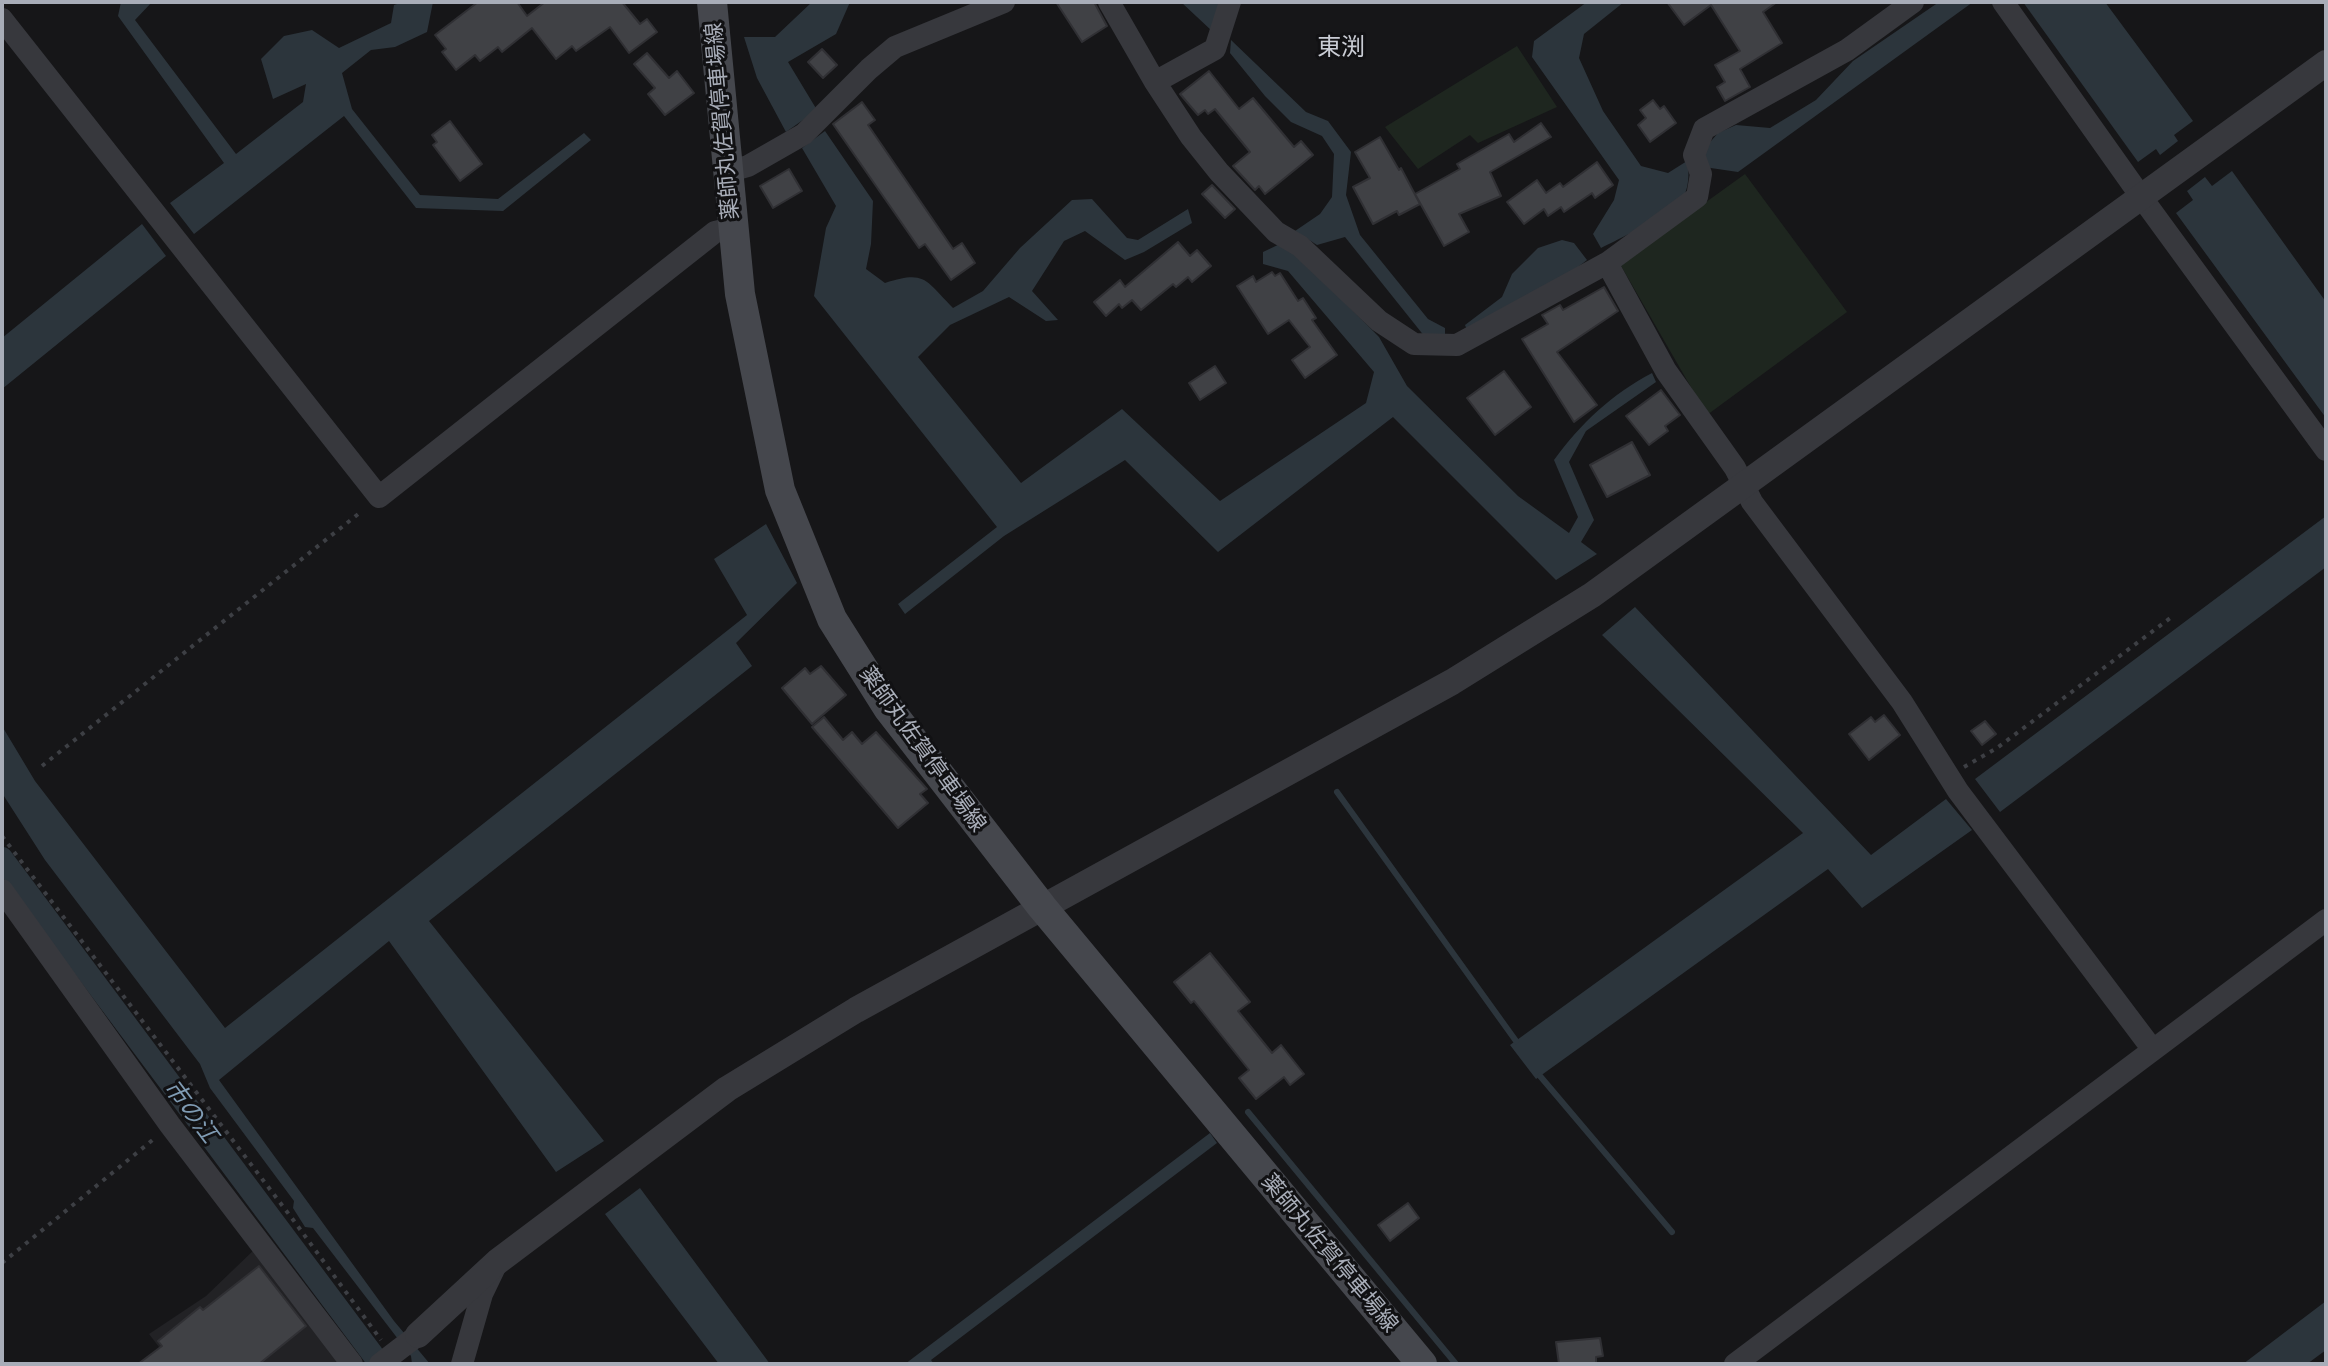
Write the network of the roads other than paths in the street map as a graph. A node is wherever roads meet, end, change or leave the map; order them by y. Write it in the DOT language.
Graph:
graph roads {
  1 [pos="712,2"];
  2 [pos="1004,2"];
  3 [pos="1109,2"];
  4 [pos="1230,2"];
  5 [pos="1913,2"];
  6 [pos="2003,2"];
  7 [pos="2,19"];
  8 [pos="2326,63"];
  9 [pos="1155,82"];
  10 [pos="727,172"];
  11 [pos="2142,198"];
  12 [pos="732,228"];
  13 [pos="1607,263"];
  14 [pos="2326,450"];
  15 [pos="1744,486"];
  16 [pos="2,890"];
  17 [pos="1042,907"];
  18 [pos="2326,920"];
  19 [pos="2153,1050"];
  20 [pos="497,1262"];
  21 [pos="398,1351"];
  22 [pos="352,1364"];
  23 [pos="462,1364"];
  24 [pos="1422,1364"];
  25 [pos="1735,1364"];
  1 -- 10 [label="main road, 薬師丸佐賀停車場線"];
  2 -- 10 [label="street"];
  3 -- 9 [label="street"];
  4 -- 9 [label="street"];
  5 -- 13 [label="street"];
  6 -- 11 [label="street"];
  7 -- 12 [label="street"];
  8 -- 11 [label="street"];
  9 -- 13 [label="street"];
  10 -- 12 [label="main road, 薬師丸佐賀停車場線"];
  11 -- 14 [label="street"];
  11 -- 15 [label="street"];
  12 -- 17 [label="main road, 薬師丸佐賀停車場線"];
  13 -- 15 [label="street"];
  15 -- 17 [label="street"];
  15 -- 19 [label="street"];
  16 -- 22 [label="street"];
  17 -- 20 [label="street"];
  17 -- 24 [label="main road, 薬師丸佐賀停車場線"];
  18 -- 19 [label="street"];
  19 -- 25 [label="street"];
  20 -- 21 [label="street"];
  20 -- 23 [label="street"];
}
